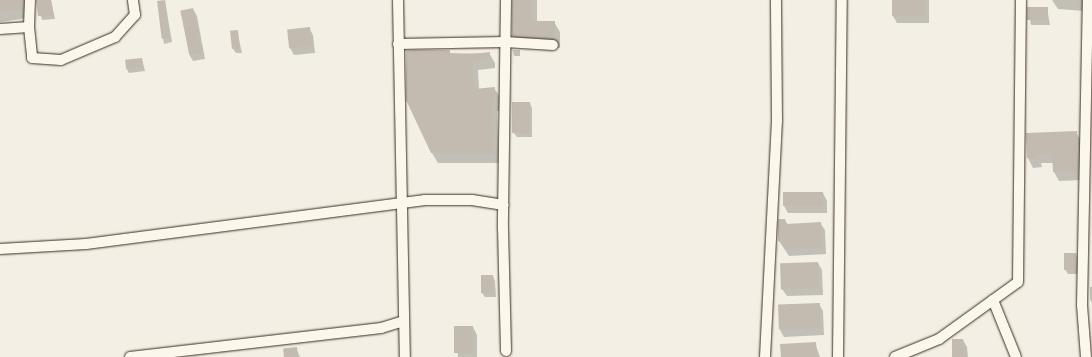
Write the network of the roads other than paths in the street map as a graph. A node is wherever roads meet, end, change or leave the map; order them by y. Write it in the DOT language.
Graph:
graph roads {
  1 [pos="30,0"];
  2 [pos="133,0"];
  3 [pos="398,0"];
  4 [pos="506,0"];
  5 [pos="776,0"];
  6 [pos="842,0"];
  7 [pos="1021,0"];
  8 [pos="1088,0"];
  9 [pos="29,27"];
  10 [pos="0,29"];
  11 [pos="505,42"];
  12 [pos="398,44"];
  13 [pos="553,45"];
  14 [pos="401,205"];
  15 [pos="504,205"];
  16 [pos="0,249"];
  17 [pos="993,300"];
  18 [pos="404,321"];
  19 [pos="506,351"];
  20 [pos="916,353"];
  21 [pos="130,357"];
  22 [pos="404,357"];
  23 [pos="765,357"];
  24 [pos="838,357"];
  25 [pos="895,357"];
  26 [pos="1016,357"];
  27 [pos="1086,357"];
  1 -- 9 [label="street"];
  2 -- 9 [label="street"];
  3 -- 12 [label="street"];
  4 -- 11 [label="street"];
  5 -- 23 [label="street"];
  6 -- 24 [label="street"];
  7 -- 17 [label="street"];
  8 -- 27 [label="street"];
  9 -- 10 [label="street"];
  11 -- 12 [label="street"];
  11 -- 13 [label="street"];
  11 -- 15 [label="street"];
  12 -- 14 [label="street"];
  14 -- 15 [label="street"];
  14 -- 16 [label="street"];
  14 -- 18 [label="street"];
  15 -- 19 [label="street"];
  17 -- 20 [label="street"];
  17 -- 26 [label="street"];
  18 -- 21 [label="street"];
  18 -- 22 [label="street"];
  20 -- 25 [label="street"];
}
